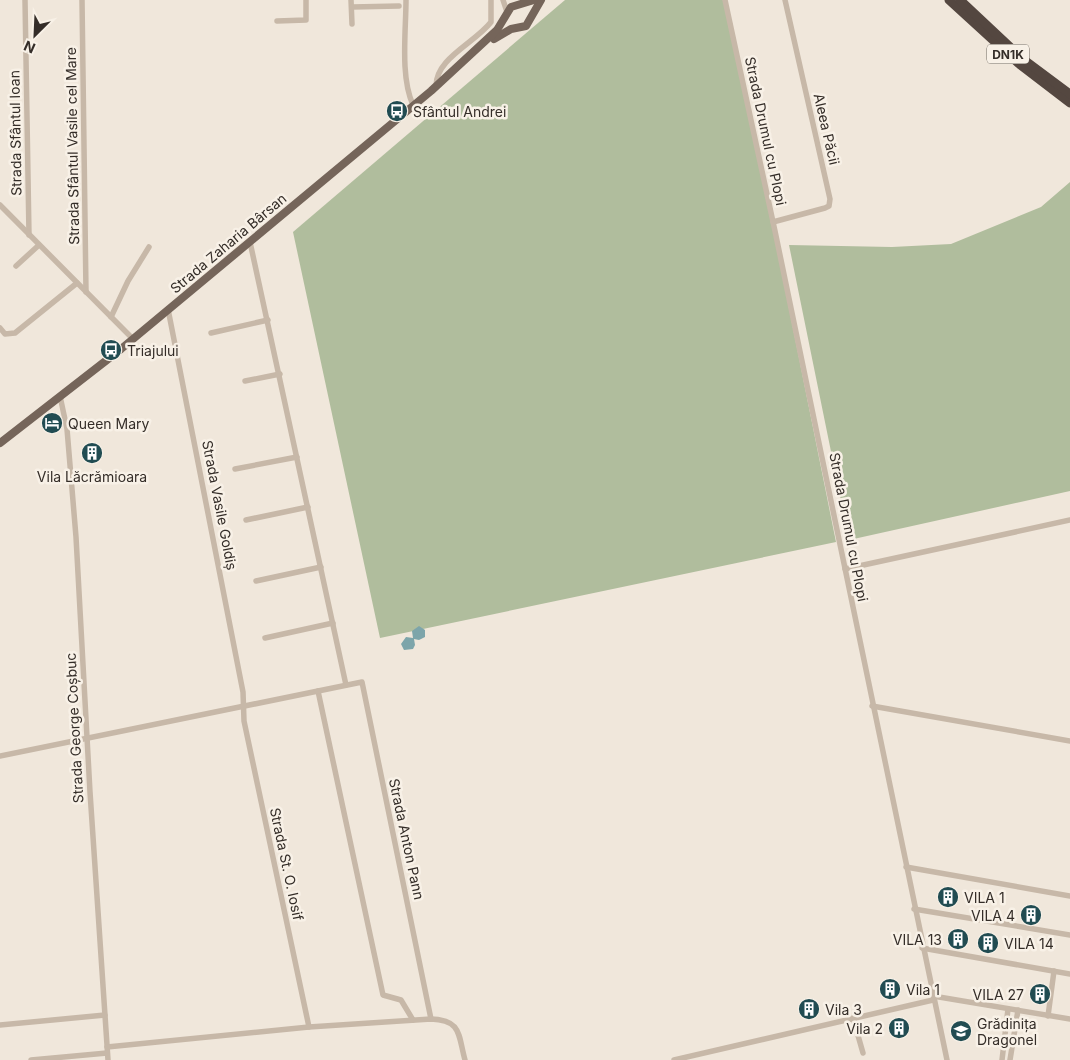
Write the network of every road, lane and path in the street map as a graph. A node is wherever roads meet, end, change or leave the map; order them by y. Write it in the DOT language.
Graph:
graph roads {
  1 [pos="25,0"];
  2 [pos="82,0"];
  3 [pos="306,0"];
  4 [pos="406,0"];
  5 [pos="491,0"];
  6 [pos="503,0"];
  7 [pos="534,0"];
  8 [pos="541,0"];
  9 [pos="725,0"];
  10 [pos="785,0"];
  11 [pos="949,0"];
  12 [pos="960,0"];
  13 [pos="352,3"];
  14 [pos="518,3"];
  15 [pos="399,6"];
  16 [pos="507,14"];
  17 [pos="530,16"];
  18 [pos="277,21"];
  19 [pos="352,24"];
  20 [pos="515,28"];
  21 [pos="467,56"];
  22 [pos="436,86"];
  23 [pos="1070,94"];
  24 [pos="1070,103"];
  25 [pos="413,105"];
  26 [pos="0,205"];
  27 [pos="773,222"];
  28 [pos="29,235"];
  29 [pos="250,242"];
  30 [pos="39,245"];
  31 [pos="150,247"];
  32 [pos="16,266"];
  33 [pos="77,283"];
  34 [pos="86,292"];
  35 [pos="168,309"];
  36 [pos="111,317"];
  37 [pos="268,320"];
  38 [pos="0,328"];
  39 [pos="211,333"];
  40 [pos="133,339"];
  41 [pos="280,374"];
  42 [pos="245,381"];
  43 [pos="60,396"];
  44 [pos="0,443"];
  45 [pos="297,457"];
  46 [pos="235,469"];
  47 [pos="308,507"];
  48 [pos="246,520"];
  49 [pos="1070,520"];
  50 [pos="321,567"];
  51 [pos="845,569"];
  52 [pos="256,581"];
  53 [pos="333,622"];
  54 [pos="265,638"];
  55 [pos="346,685"];
  56 [pos="318,691"];
  57 [pos="243,705"];
  58 [pos="872,706"];
  59 [pos="86,738"];
  60 [pos="1070,741"];
  61 [pos="0,756"];
  62 [pos="906,867"];
  63 [pos="1070,896"];
  64 [pos="914,908"];
  65 [pos="1070,935"];
  66 [pos="922,948"];
  67 [pos="1054,971"];
  68 [pos="1070,974"];
  69 [pos="933,998"];
  70 [pos="1008,1009"];
  71 [pos="1018,1010"];
  72 [pos="105,1015"];
  73 [pos="1048,1016"];
  74 [pos="853,1018"];
  75 [pos="431,1019"];
  76 [pos="1070,1019"];
  77 [pos="413,1020"];
  78 [pos="0,1025"];
  79 [pos="309,1027"];
  80 [pos="107,1053"];
  81 [pos="863,1053"];
  82 [pos="31,1060"];
  83 [pos="465,1060"];
  84 [pos="674,1060"];
  85 [pos="946,1060"];
  86 [pos="1002,1060"];
  87 [pos="1010,1060"];
  1 -- 28 [label="street, Strada Sfântul Ioan"];
  2 -- 34 [label="street, Strada Sfântul Vasile cel Mare"];
  3 -- 18 [label="street"];
  4 -- 25 [label="street"];
  5 -- 22 [label="street"];
  6 -- 16 [label="street"];
  7 -- 14 [label="main road"];
  8 -- 17 [label="main road"];
  9 -- 27 [label="street, Strada Drumul cu Plopi"];
  10 -- 27 [label="street, Aleea Păcii"];
  11 -- 24 [label="highway, DN1K"];
  12 -- 23 [label="highway, DN1K"];
  13 -- 15 [label="street"];
  13 -- 19 [label="street"];
  14 -- 16 [label="main road"];
  14 -- 17 [label="main road"];
  16 -- 20 [label="main road"];
  16 -- 21 [label="main road"];
  17 -- 20 [label="main road"];
  20 -- 21 [label="main road"];
  21 -- 22 [label="main road, Strada Zaharia Bârsan"];
  22 -- 25 [label="main road, Strada Zaharia Bârsan"];
  25 -- 29 [label="main road, Strada Zaharia Bârsan"];
  26 -- 28 [label="street"];
  27 -- 51 [label="street, Strada Drumul cu Plopi"];
  28 -- 30 [label="street"];
  29 -- 35 [label="main road, Strada Zaharia Bârsan"];
  29 -- 37 [label="street"];
  30 -- 32 [label="street"];
  30 -- 33 [label="street"];
  31 -- 36 [label="street"];
  33 -- 34 [label="street"];
  33 -- 38 [label="street"];
  34 -- 36 [label="street"];
  35 -- 40 [label="main road, Strada Zaharia Bârsan"];
  35 -- 57 [label="street, Strada Vasile Goldiș"];
  36 -- 40 [label="street"];
  37 -- 39 [label="street"];
  37 -- 41 [label="street"];
  40 -- 43 [label="main road, Strada Zaharia Bârsan"];
  41 -- 42 [label="street"];
  41 -- 45 [label="street"];
  43 -- 44 [label="main road, Strada Zaharia Bârsan"];
  43 -- 59 [label="street, Strada George Coșbuc"];
  45 -- 46 [label="street"];
  45 -- 47 [label="street"];
  47 -- 48 [label="street"];
  47 -- 50 [label="street"];
  49 -- 51 [label="street"];
  50 -- 52 [label="street"];
  50 -- 53 [label="street"];
  51 -- 58 [label="street, Strada Drumul cu Plopi"];
  53 -- 54 [label="street"];
  53 -- 55 [label="street"];
  55 -- 56 [label="street"];
  55 -- 75 [label="street, Strada Anton Pann"];
  56 -- 57 [label="street"];
  56 -- 77 [label="street"];
  57 -- 59 [label="street"];
  57 -- 79 [label="street, Strada St. O. Iosif"];
  58 -- 60 [label="street"];
  58 -- 62 [label="street, Strada Drumul cu Plopi"];
  59 -- 61 [label="street"];
  59 -- 72 [label="street, Strada George Coșbuc"];
  62 -- 63 [label="street"];
  62 -- 64 [label="street, Strada Drumul cu Plopi"];
  64 -- 65 [label="street"];
  64 -- 66 [label="street, Strada Drumul cu Plopi"];
  66 -- 67 [label="street"];
  66 -- 69 [label="street, Strada Drumul cu Plopi"];
  67 -- 68 [label="street"];
  67 -- 73 [label="street"];
  69 -- 70 [label="street"];
  69 -- 74 [label="street"];
  69 -- 85 [label="street, Strada Drumul cu Plopi"];
  70 -- 71 [label="street"];
  70 -- 86 [label="street"];
  71 -- 73 [label="street"];
  71 -- 87 [label="street"];
  72 -- 78 [label="street"];
  72 -- 80 [label="street, Strada George Coșbuc"];
  73 -- 76 [label="street"];
  74 -- 81 [label="street"];
  74 -- 84 [label="street"];
  75 -- 77 [label="street"];
  75 -- 83 [label="street"];
  77 -- 79 [label="street"];
  79 -- 80 [label="street"];
  80 -- 82 [label="street"];
}
